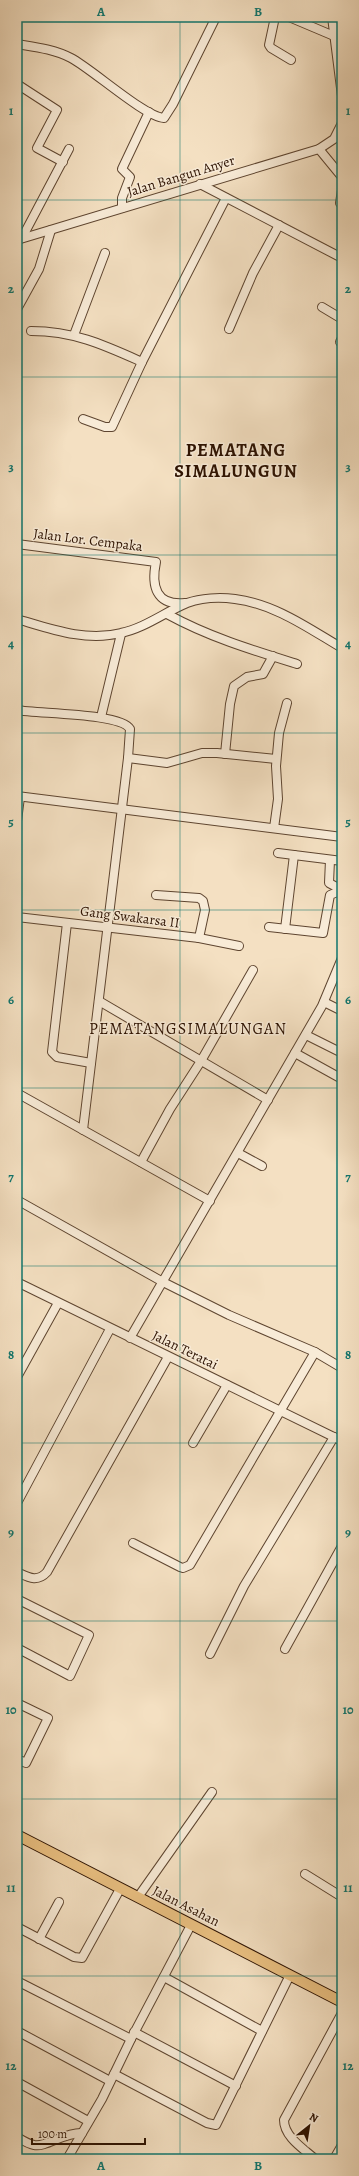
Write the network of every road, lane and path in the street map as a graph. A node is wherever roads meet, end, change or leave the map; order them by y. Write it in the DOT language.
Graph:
graph roads {
  1 [pos="216,17"];
  2 [pos="275,17"];
  3 [pos="289,17"];
  4 [pos="332,17"];
  5 [pos="334,36"];
  6 [pos="17,44"];
  7 [pos="291,60"];
  8 [pos="17,84"];
  9 [pos="342,96"];
  10 [pos="149,112"];
  11 [pos="342,123"];
  12 [pos="69,149"];
  13 [pos="319,149"];
  14 [pos="63,162"];
  15 [pos="342,177"];
  16 [pos="200,184"];
  17 [pos="342,190"];
  18 [pos="226,198"];
  19 [pos="340,204"];
  20 [pos="122,208"];
  21 [pos="278,225"];
  22 [pos="51,230"];
  23 [pos="20,239"];
  24 [pos="105,253"];
  25 [pos="342,258"];
  26 [pos="322,307"];
  27 [pos="17,309"];
  28 [pos="342,319"];
  29 [pos="229,329"];
  30 [pos="31,331"];
  31 [pos="74,335"];
  32 [pos="142,362"];
  33 [pos="83,418"];
  34 [pos="17,544"];
  35 [pos="186,603"];
  36 [pos="167,614"];
  37 [pos="17,619"];
  38 [pos="121,634"];
  39 [pos="342,648"];
  40 [pos="273,656"];
  41 [pos="298,664"];
  42 [pos="287,703"];
  43 [pos="17,710"];
  44 [pos="101,717"];
  45 [pos="225,754"];
  46 [pos="128,758"];
  47 [pos="276,760"];
  48 [pos="18,796"];
  49 [pos="122,810"];
  50 [pos="17,821"];
  51 [pos="274,828"];
  52 [pos="342,836"];
  53 [pos="278,853"];
  54 [pos="294,855"];
  55 [pos="330,860"];
  56 [pos="342,862"];
  57 [pos="342,890"];
  58 [pos="156,894"];
  59 [pos="17,917"];
  60 [pos="68,923"];
  61 [pos="269,927"];
  62 [pos="108,928"];
  63 [pos="286,929"];
  64 [pos="199,938"];
  65 [pos="239,946"];
  66 [pos="342,958"];
  67 [pos="253,970"];
  68 [pos="99,1001"];
  69 [pos="324,1002"];
  70 [pos="342,1011"];
  71 [pos="306,1035"];
  72 [pos="295,1053"];
  73 [pos="342,1053"];
  74 [pos="201,1061"];
  75 [pos="91,1063"];
  76 [pos="342,1079"];
  77 [pos="17,1093"];
  78 [pos="268,1100"];
  79 [pos="83,1130"];
  80 [pos="238,1153"];
  81 [pos="141,1162"];
  82 [pos="262,1166"];
  83 [pos="17,1200"];
  84 [pos="210,1200"];
  85 [pos="17,1282"];
  86 [pos="163,1282"];
  87 [pos="58,1303"];
  88 [pos="110,1328"];
  89 [pos="130,1338"];
  90 [pos="315,1352"];
  91 [pos="168,1357"];
  92 [pos="342,1368"];
  93 [pos="17,1377"];
  94 [pos="227,1385"];
  95 [pos="280,1411"];
  96 [pos="334,1437"];
  97 [pos="342,1441"];
  98 [pos="193,1444"];
  99 [pos="17,1503"];
  100 [pos="133,1543"];
  101 [pos="342,1546"];
  102 [pos="17,1572"];
  103 [pos="18,1601"];
  104 [pos="17,1648"];
  105 [pos="285,1649"];
  106 [pos="210,1654"];
  107 [pos="17,1703"];
  108 [pos="17,1759"];
  109 [pos="212,1792"];
  110 [pos="17,1835"];
  111 [pos="305,1874"];
  112 [pos="120,1889"];
  113 [pos="342,1897"];
  114 [pos="138,1898"];
  115 [pos="59,1902"];
  116 [pos="191,1925"];
  117 [pos="17,1927"];
  118 [pos="39,1939"];
  119 [pos="290,1976"];
  120 [pos="164,1977"];
  121 [pos="17,1981"];
  122 [pos="342,2002"];
  123 [pos="342,2013"];
  124 [pos="17,2031"];
  125 [pos="262,2031"];
  126 [pos="132,2035"];
  127 [pos="112,2077"];
  128 [pos="17,2082"];
  129 [pos="236,2086"];
  130 [pos="88,2121"];
  131 [pos="82,2133"];
  132 [pos="17,2137"];
  133 [pos="342,2145"];
  134 [pos="67,2159"];
  135 [pos="315,2159"];
  136 [pos="334,2159"];
  1 -- 10 [label="street"];
  2 -- 7 [label="street"];
  3 -- 5 [label="street"];
  4 -- 5 [label="street"];
  5 -- 9 [label="street"];
  6 -- 10 [label="street"];
  8 -- 14 [label="street"];
  10 -- 20 [label="street"];
  11 -- 13 [label="street, Jalan Bangun Anyer"];
  12 -- 14 [label="street"];
  13 -- 15 [label="street"];
  13 -- 16 [label="street, Jalan Bangun Anyer"];
  14 -- 23 [label="street"];
  16 -- 18 [label="street"];
  16 -- 20 [label="street, Jalan Bangun Anyer"];
  17 -- 19 [label="street"];
  18 -- 21 [label="street"];
  18 -- 32 [label="street"];
  20 -- 22 [label="street, Jalan Bangun Anyer"];
  21 -- 25 [label="street"];
  21 -- 29 [label="street"];
  22 -- 23 [label="street, Jalan Bangun Anyer"];
  22 -- 27 [label="street"];
  24 -- 31 [label="street"];
  26 -- 28 [label="street"];
  30 -- 31 [label="street"];
  31 -- 32 [label="street"];
  32 -- 33 [label="street"];
  34 -- 35 [label="street, Jalan Lor. Cempaka"];
  35 -- 36 [label="street"];
  35 -- 39 [label="street"];
  36 -- 38 [label="street"];
  36 -- 40 [label="street"];
  37 -- 38 [label="street"];
  38 -- 44 [label="street"];
  40 -- 41 [label="street"];
  40 -- 45 [label="street"];
  42 -- 47 [label="street"];
  43 -- 44 [label="street"];
  44 -- 46 [label="street"];
  45 -- 46 [label="street"];
  45 -- 47 [label="street"];
  46 -- 49 [label="street"];
  47 -- 51 [label="street"];
  48 -- 49 [label="street"];
  48 -- 50 [label="street"];
  49 -- 51 [label="street"];
  49 -- 62 [label="street"];
  51 -- 52 [label="street"];
  53 -- 54 [label="street"];
  54 -- 55 [label="street"];
  54 -- 63 [label="street"];
  55 -- 56 [label="street"];
  55 -- 57 [label="street"];
  57 -- 63 [label="street"];
  58 -- 64 [label="street"];
  59 -- 60 [label="street, Gang Swakarsa II"];
  60 -- 62 [label="street, Gang Swakarsa II"];
  60 -- 75 [label="street"];
  61 -- 63 [label="street"];
  62 -- 64 [label="street, Gang Swakarsa II"];
  62 -- 68 [label="street"];
  64 -- 65 [label="street, Gang Swakarsa II"];
  66 -- 69 [label="street"];
  67 -- 74 [label="street"];
  68 -- 74 [label="street"];
  68 -- 75 [label="street"];
  69 -- 70 [label="street"];
  69 -- 71 [label="street"];
  71 -- 72 [label="street"];
  71 -- 73 [label="street"];
  72 -- 76 [label="street"];
  72 -- 78 [label="street"];
  74 -- 78 [label="street"];
  74 -- 81 [label="street"];
  75 -- 79 [label="street"];
  77 -- 79 [label="street"];
  78 -- 80 [label="street"];
  79 -- 81 [label="street"];
  80 -- 82 [label="street"];
  80 -- 84 [label="street"];
  81 -- 84 [label="street"];
  83 -- 86 [label="street"];
  84 -- 86 [label="street"];
  85 -- 87 [label="street, Jalan Teratai"];
  86 -- 89 [label="street"];
  86 -- 90 [label="street"];
  87 -- 88 [label="street, Jalan Teratai"];
  87 -- 93 [label="street"];
  88 -- 89 [label="street, Jalan Teratai"];
  88 -- 99 [label="street"];
  89 -- 91 [label="street, Jalan Teratai"];
  90 -- 92 [label="street"];
  90 -- 95 [label="street"];
  91 -- 94 [label="street, Jalan Teratai"];
  91 -- 102 [label="street"];
  94 -- 95 [label="street, Jalan Teratai"];
  94 -- 98 [label="street"];
  95 -- 96 [label="street, Jalan Teratai"];
  95 -- 100 [label="street"];
  96 -- 97 [label="street, Jalan Teratai"];
  96 -- 106 [label="street"];
  101 -- 105 [label="street"];
  103 -- 104 [label="street"];
  107 -- 108 [label="street"];
  109 -- 114 [label="street"];
  110 -- 112 [label="main road, Jalan Asahan"];
  111 -- 113 [label="street"];
  112 -- 114 [label="main road, Jalan Asahan"];
  112 -- 118 [label="street"];
  114 -- 116 [label="main road, Jalan Asahan"];
  115 -- 118 [label="street"];
  116 -- 119 [label="main road, Jalan Asahan"];
  116 -- 120 [label="street"];
  117 -- 118 [label="street"];
  119 -- 122 [label="main road, Jalan Asahan"];
  119 -- 125 [label="street"];
  120 -- 125 [label="street"];
  120 -- 126 [label="street"];
  121 -- 126 [label="street"];
  123 -- 135 [label="street"];
  124 -- 127 [label="street"];
  125 -- 129 [label="street"];
  126 -- 127 [label="street"];
  126 -- 129 [label="street"];
  127 -- 129 [label="street"];
  127 -- 130 [label="street"];
  128 -- 130 [label="street"];
  130 -- 131 [label="street"];
  131 -- 132 [label="street"];
  131 -- 134 [label="street"];
  133 -- 136 [label="street"];
}
